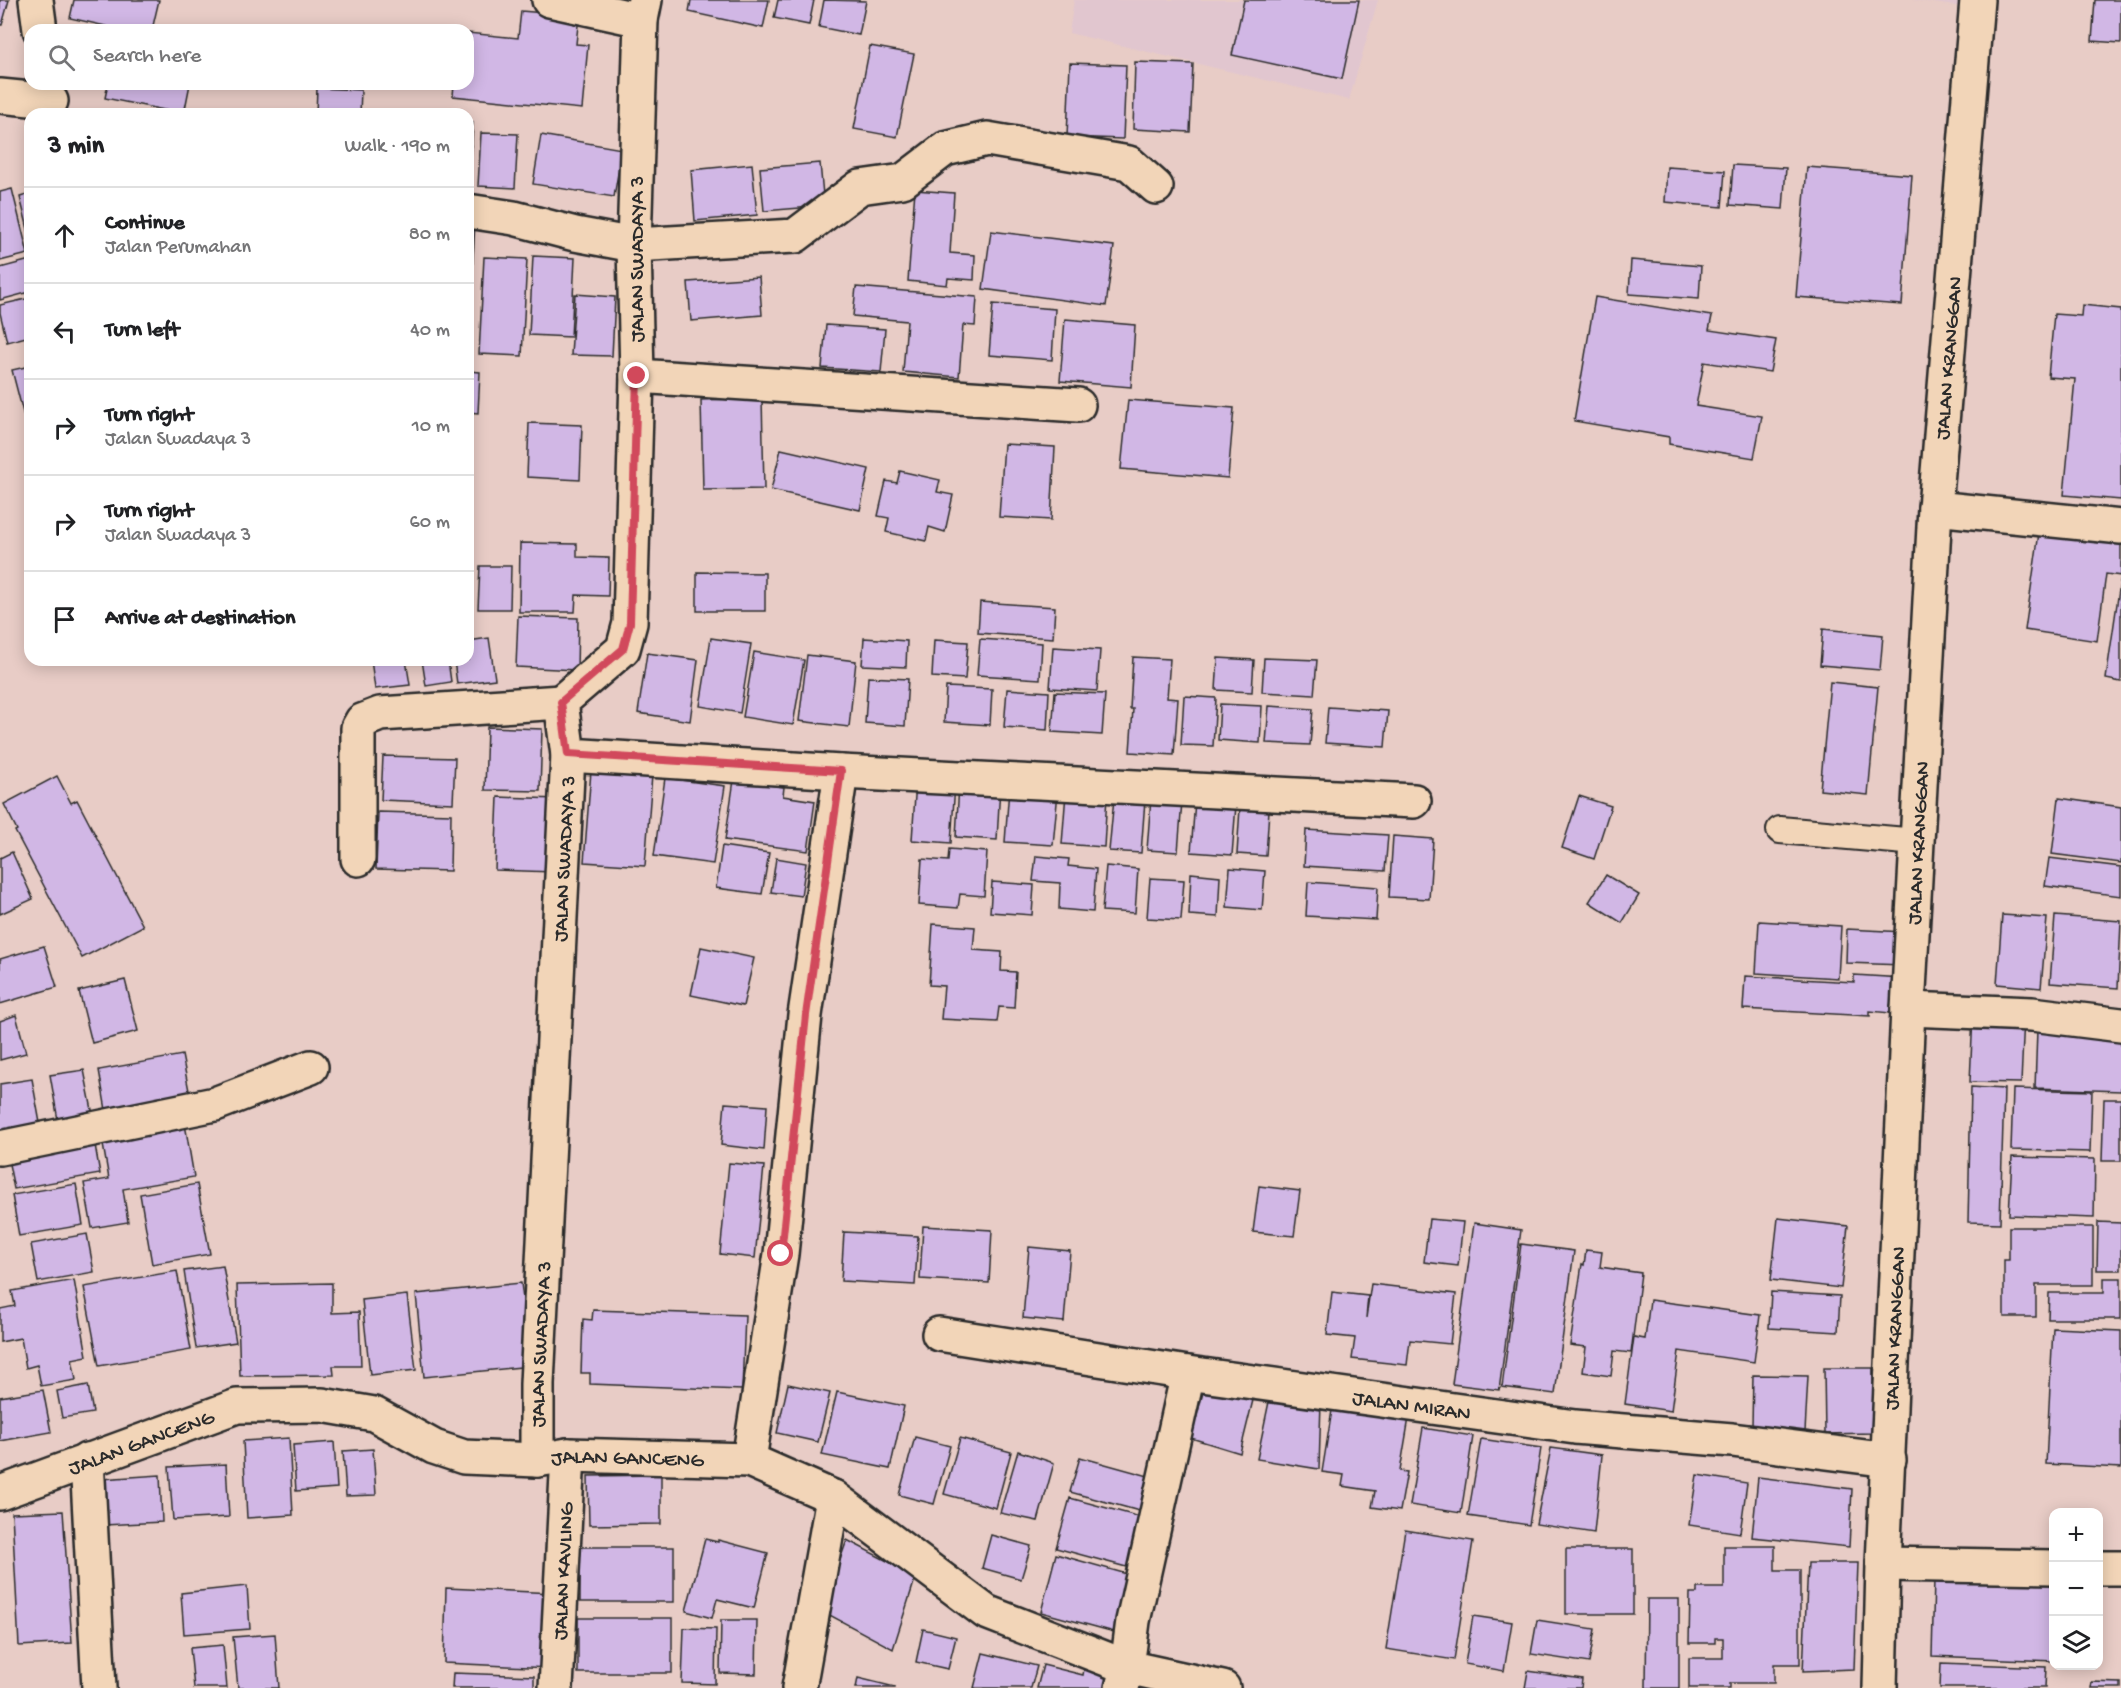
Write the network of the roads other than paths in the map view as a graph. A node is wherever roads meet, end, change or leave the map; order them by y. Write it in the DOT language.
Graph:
graph roads {
  1 [pos="36,0"];
  2 [pos="549,0"];
  3 [pos="1977,0"];
  4 [pos="643,10"];
  5 [pos="39,24"];
  6 [pos="0,96"];
  7 [pos="53,100"];
  8 [pos="1156,187"];
  9 [pos="474,212"];
  10 [pos="634,245"];
  11 [pos="637,376"];
  12 [pos="1078,405"];
  13 [pos="1935,508"];
  14 [pos="2121,527"];
  15 [pos="561,702"];
  16 [pos="568,754"];
  17 [pos="841,771"];
  18 [pos="1414,801"];
  19 [pos="1780,830"];
  20 [pos="1917,842"];
  21 [pos="358,859"];
  22 [pos="1908,1009"];
  23 [pos="2121,1025"];
  24 [pos="311,1067"];
  25 [pos="0,1148"];
  26 [pos="939,1334"];
  27 [pos="1188,1373"];
  28 [pos="553,1457"];
  29 [pos="87,1460"];
  30 [pos="750,1460"];
  31 [pos="1889,1460"];
  32 [pos="0,1493"];
  33 [pos="833,1497"];
  34 [pos="1883,1564"];
  35 [pos="2049,1567"];
  36 [pos="2103,1568"];
  37 [pos="2121,1568"];
  38 [pos="1124,1677"];
  39 [pos="99,1688"];
  40 [pos="555,1688"];
  41 [pos="799,1688"];
  42 [pos="1223,1688"];
  43 [pos="1880,1688"];
  1 -- 5 [label="street"];
  2 -- 4 [label="street"];
  3 -- 13 [label="street, JALAN KRANGGAN"];
  4 -- 10 [label="street, JALAN SWADAYA 3"];
  6 -- 7 [label="street"];
  8 -- 10 [label="street"];
  9 -- 10 [label="street"];
  10 -- 11 [label="street, JALAN SWADAYA 3"];
  11 -- 12 [label="street"];
  11 -- 15 [label="street, JALAN SWADAYA 3"];
  13 -- 14 [label="street"];
  13 -- 20 [label="street, JALAN KRANGGAN"];
  15 -- 16 [label="street, JALAN SWADAYA 3"];
  15 -- 21 [label="street"];
  16 -- 17 [label="street"];
  16 -- 28 [label="street, JALAN SWADAYA 3"];
  17 -- 18 [label="street"];
  17 -- 30 [label="street"];
  19 -- 20 [label="lane"];
  20 -- 22 [label="street, JALAN KRANGGAN"];
  22 -- 23 [label="street"];
  22 -- 31 [label="street, JALAN KRANGGAN"];
  24 -- 25 [label="street"];
  26 -- 27 [label="street, JALAN MIRAN"];
  27 -- 31 [label="street, JALAN MIRAN"];
  27 -- 38 [label="street"];
  28 -- 29 [label="street, JALAN GANCENG"];
  28 -- 30 [label="street, JALAN GANCENG"];
  28 -- 40 [label="street, JALAN KAVLING"];
  29 -- 32 [label="street, JALAN GANCENG"];
  29 -- 39 [label="street"];
  30 -- 33 [label="street, JALAN GANCENG"];
  31 -- 34 [label="street, JALAN KRANGGAN"];
  33 -- 38 [label="street, JALAN GANCENG"];
  33 -- 41 [label="street"];
  34 -- 35 [label="street"];
  34 -- 43 [label="street, JALAN KRANGGAN"];
  36 -- 37 [label="street"];
  38 -- 42 [label="street, JALAN GANCENG"];
}
